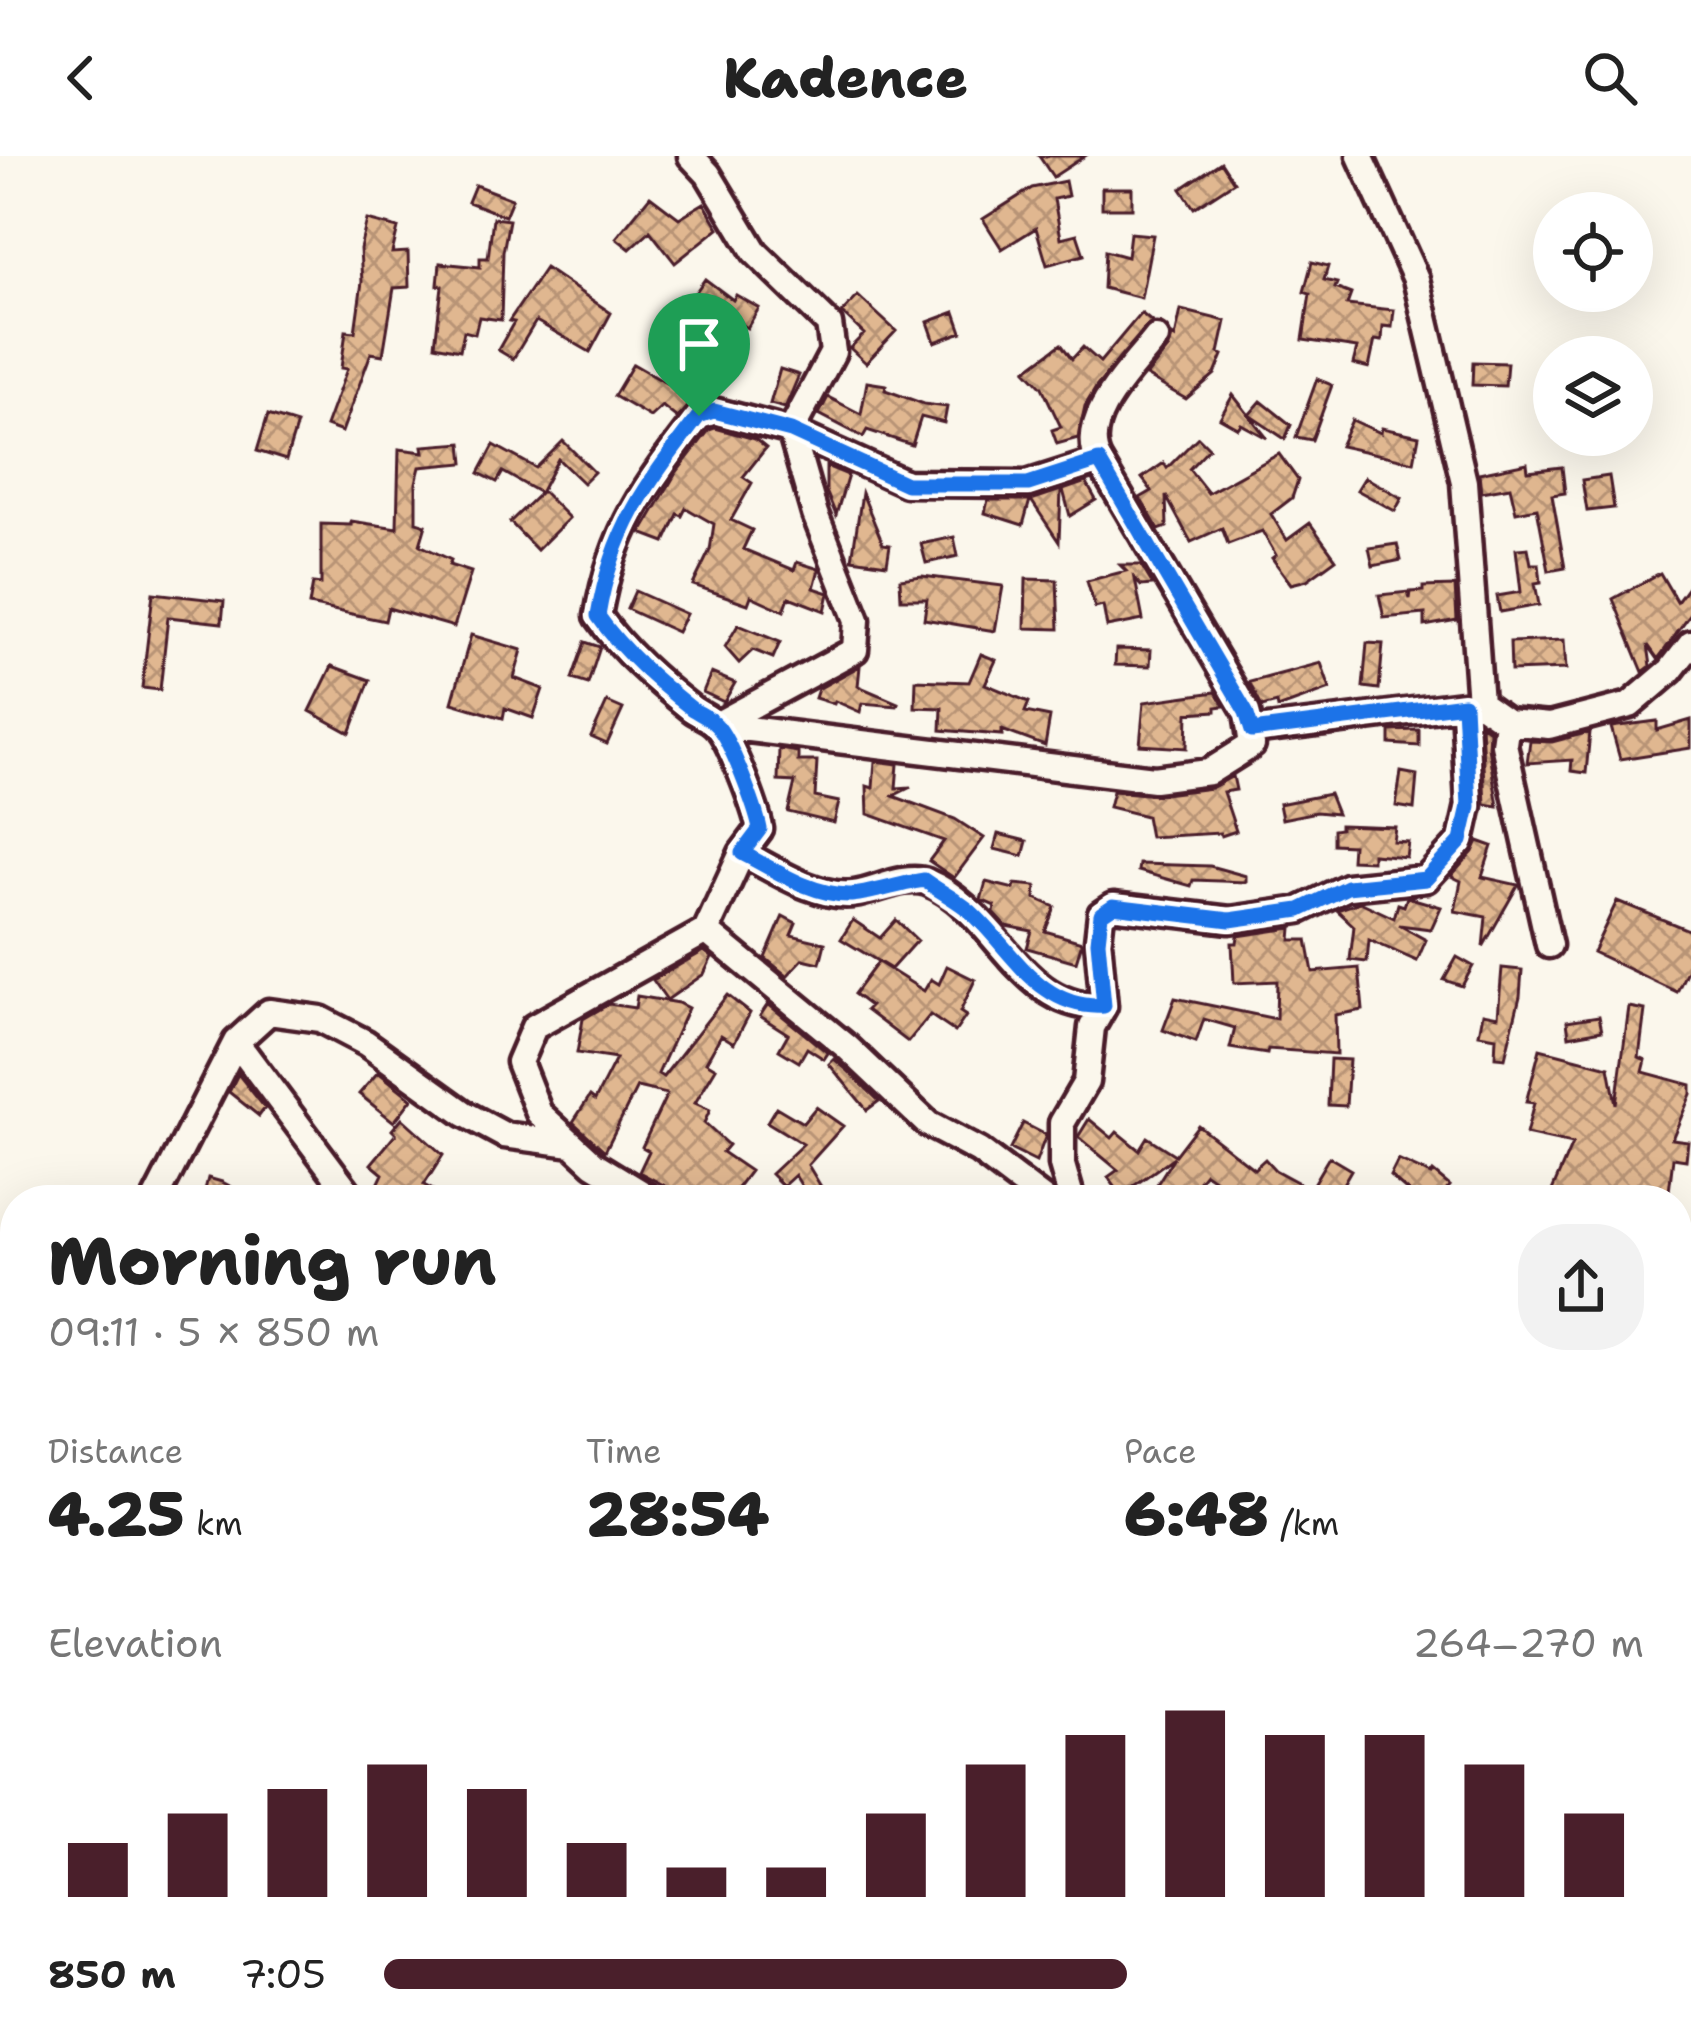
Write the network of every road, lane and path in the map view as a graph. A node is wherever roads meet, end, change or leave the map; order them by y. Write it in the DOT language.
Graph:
graph roads {
  1 [pos="691,156"];
  2 [pos="1360,156"];
  3 [pos="1156,338"];
  4 [pos="791,431"];
  5 [pos="1099,461"];
  6 [pos="1691,644"];
  7 [pos="1472,704"];
  8 [pos="1507,722"];
  9 [pos="716,725"];
  10 [pos="1252,731"];
  11 [pos="742,853"];
  12 [pos="706,932"];
  13 [pos="1549,944"];
  14 [pos="1104,1006"];
  15 [pos="236,1042"];
  16 [pos="572,1144"];
  17 [pos="163,1185"];
  18 [pos="343,1185"];
  19 [pos="628,1185"];
  20 [pos="1024,1185"];
  21 [pos="1068,1185"];
  1 -- 4 [label="street"];
  2 -- 7 [label="street"];
  3 -- 5 [label="street"];
  4 -- 5 [label="street"];
  4 -- 9 [label="street"];
  4 -- 9 [label="street"];
  5 -- 10 [label="street"];
  6 -- 8 [label="street"];
  7 -- 8 [label="street"];
  7 -- 10 [label="street"];
  7 -- 14 [label="street"];
  8 -- 13 [label="street"];
  9 -- 10 [label="street"];
  9 -- 11 [label="street"];
  11 -- 12 [label="street"];
  11 -- 14 [label="street"];
  12 -- 16 [label="street"];
  12 -- 20 [label="street"];
  14 -- 21 [label="street"];
  15 -- 16 [label="street"];
  15 -- 17 [label="street"];
  15 -- 18 [label="street"];
  16 -- 19 [label="street"];
}
